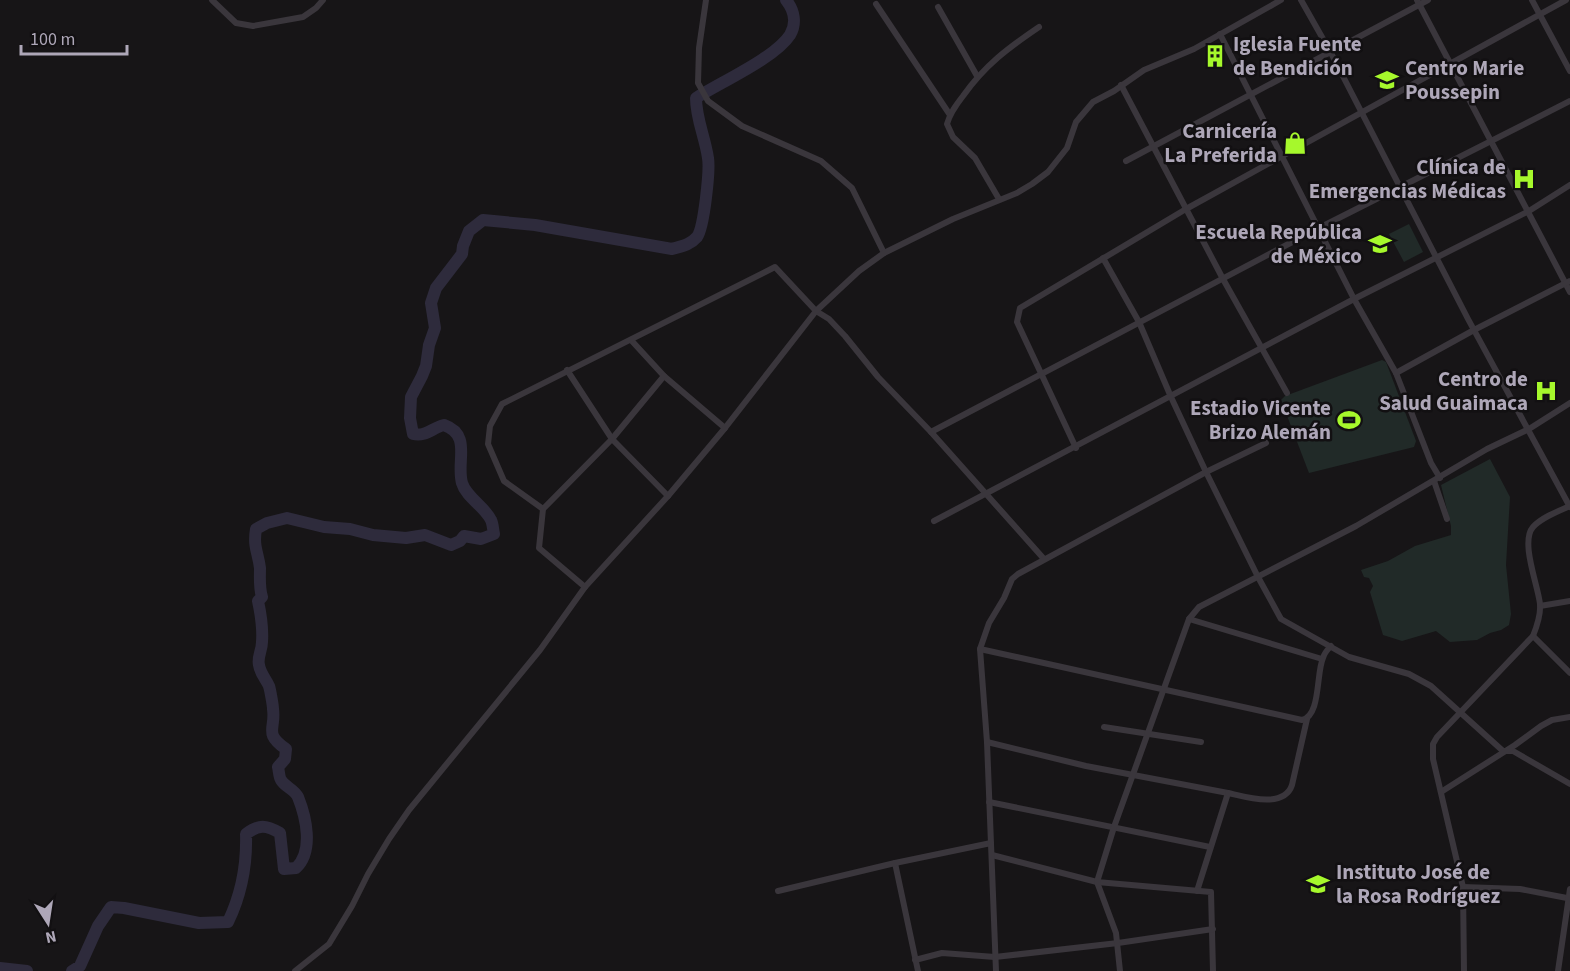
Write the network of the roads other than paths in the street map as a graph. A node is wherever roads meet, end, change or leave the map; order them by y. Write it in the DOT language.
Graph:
graph roads {
  1 [pos="212,0"];
  2 [pos="324,0"];
  3 [pos="706,0"];
  4 [pos="1281,0"];
  5 [pos="1301,0"];
  6 [pos="1428,0"];
  7 [pos="1532,0"];
  8 [pos="1566,0"];
  9 [pos="1418,2"];
  10 [pos="876,4"];
  11 [pos="938,7"];
  12 [pos="1540,15"];
  13 [pos="1039,27"];
  14 [pos="1220,34"];
  15 [pos="1331,53"];
  16 [pos="1450,64"];
  17 [pos="1570,71"];
  18 [pos="977,76"];
  19 [pos="1121,86"];
  20 [pos="1250,96"];
  21 [pos="1570,101"];
  22 [pos="1362,112"];
  23 [pos="950,115"];
  24 [pos="1491,141"];
  25 [pos="1154,148"];
  26 [pos="1283,157"];
  27 [pos="1126,161"];
  28 [pos="1570,185"];
  29 [pos="1401,187"];
  30 [pos="999,199"];
  31 [pos="1186,209"];
  32 [pos="1528,211"];
  33 [pos="1319,228"];
  34 [pos="884,253"];
  35 [pos="1103,258"];
  36 [pos="1437,258"];
  37 [pos="1223,279"];
  38 [pos="1568,282"];
  39 [pos="1570,292"];
  40 [pos="1354,299"];
  41 [pos="816,311"];
  42 [pos="1139,322"];
  43 [pos="1474,330"];
  44 [pos="631,340"];
  45 [pos="1263,348"];
  46 [pos="567,370"];
  47 [pos="1043,373"];
  48 [pos="1396,373"];
  49 [pos="664,376"];
  50 [pos="1287,393"];
  51 [pos="1171,397"];
  52 [pos="1570,403"];
  53 [pos="725,428"];
  54 [pos="1529,429"];
  55 [pos="931,432"];
  56 [pos="612,440"];
  57 [pos="1266,443"];
  58 [pos="1076,448"];
  59 [pos="1206,472"];
  60 [pos="1437,479"];
  61 [pos="986,494"];
  62 [pos="668,496"];
  63 [pos="1570,506"];
  64 [pos="543,509"];
  65 [pos="1447,519"];
  66 [pos="934,521"];
  67 [pos="1044,559"];
  68 [pos="1258,577"];
  69 [pos="585,587"];
  70 [pos="1570,601"];
  71 [pos="1540,606"];
  72 [pos="1189,619"];
  73 [pos="1533,636"];
  74 [pos="1331,646"];
  75 [pos="980,649"];
  76 [pos="1322,659"];
  77 [pos="1570,673"];
  78 [pos="1164,691"];
  79 [pos="1460,712"];
  80 [pos="1570,717"];
  81 [pos="1307,719"];
  82 [pos="1104,727"];
  83 [pos="1148,734"];
  84 [pos="987,742"];
  85 [pos="1201,742"];
  86 [pos="1505,751"];
  87 [pos="1133,775"];
  88 [pos="1570,784"];
  89 [pos="1441,792"];
  90 [pos="1228,793"];
  91 [pos="989,802"];
  92 [pos="1114,827"];
  93 [pos="991,843"];
  94 [pos="1210,847"];
  95 [pos="992,855"];
  96 [pos="895,863"];
  97 [pos="1097,882"];
  98 [pos="1463,887"];
  99 [pos="1570,889"];
  100 [pos="778,891"];
  101 [pos="1197,891"];
  102 [pos="1568,900"];
  103 [pos="1212,929"];
  104 [pos="1118,943"];
  105 [pos="995,957"];
  106 [pos="915,960"];
  107 [pos="295,971"];
  108 [pos="918,971"];
  109 [pos="996,971"];
  110 [pos="1120,971"];
  111 [pos="1213,971"];
  112 [pos="1464,971"];
  113 [pos="1558,971"];
  1 -- 2 [label="street"];
  3 -- 34 [label="street"];
  4 -- 14 [label="street"];
  5 -- 15 [label="street"];
  6 -- 9 [label="street"];
  7 -- 12 [label="street"];
  8 -- 12 [label="street"];
  9 -- 15 [label="street"];
  9 -- 16 [label="street"];
  10 -- 23 [label="street"];
  11 -- 18 [label="street"];
  12 -- 16 [label="street"];
  12 -- 17 [label="street"];
  13 -- 18 [label="street"];
  14 -- 19 [label="street"];
  14 -- 20 [label="street"];
  15 -- 20 [label="street"];
  15 -- 22 [label="street"];
  16 -- 22 [label="street"];
  16 -- 24 [label="street"];
  18 -- 23 [label="street"];
  19 -- 25 [label="street"];
  19 -- 30 [label="street"];
  20 -- 25 [label="street"];
  20 -- 26 [label="street"];
  21 -- 24 [label="street"];
  22 -- 26 [label="street"];
  22 -- 29 [label="street"];
  23 -- 30 [label="street"];
  24 -- 29 [label="street"];
  24 -- 32 [label="street"];
  25 -- 27 [label="street"];
  25 -- 31 [label="street"];
  26 -- 31 [label="street"];
  26 -- 33 [label="street"];
  28 -- 32 [label="street"];
  29 -- 33 [label="street"];
  29 -- 36 [label="street"];
  30 -- 34 [label="street"];
  31 -- 35 [label="street"];
  31 -- 37 [label="street"];
  32 -- 36 [label="street"];
  32 -- 38 [label="street"];
  33 -- 37 [label="street"];
  33 -- 40 [label="street"];
  34 -- 41 [label="street"];
  35 -- 42 [label="street"];
  35 -- 47 [label="street"];
  36 -- 40 [label="street"];
  36 -- 43 [label="street"];
  37 -- 42 [label="street"];
  37 -- 45 [label="street"];
  38 -- 39 [label="street"];
  38 -- 43 [label="street"];
  40 -- 45 [label="street"];
  40 -- 48 [label="street"];
  41 -- 44 [label="street"];
  41 -- 53 [label="street"];
  41 -- 55 [label="street"];
  42 -- 47 [label="street"];
  42 -- 51 [label="street"];
  43 -- 48 [label="street"];
  43 -- 54 [label="street"];
  44 -- 46 [label="street"];
  44 -- 49 [label="street"];
  45 -- 50 [label="street"];
  45 -- 51 [label="street"];
  46 -- 56 [label="street"];
  46 -- 64 [label="street"];
  47 -- 55 [label="street"];
  47 -- 58 [label="street"];
  48 -- 60 [label="street"];
  49 -- 53 [label="street"];
  49 -- 56 [label="street"];
  51 -- 58 [label="street"];
  51 -- 59 [label="street"];
  52 -- 54 [label="street"];
  53 -- 62 [label="street"];
  54 -- 60 [label="street"];
  54 -- 63 [label="street"];
  55 -- 61 [label="street"];
  56 -- 62 [label="street"];
  56 -- 64 [label="street"];
  57 -- 59 [label="street"];
  58 -- 61 [label="street"];
  59 -- 67 [label="street"];
  59 -- 68 [label="street"];
  60 -- 65 [label="street"];
  60 -- 68 [label="street"];
  61 -- 66 [label="street"];
  61 -- 67 [label="street"];
  62 -- 69 [label="street"];
  63 -- 71 [label="street"];
  64 -- 69 [label="street"];
  67 -- 75 [label="street"];
  68 -- 72 [label="street"];
  68 -- 74 [label="street"];
  69 -- 107 [label="street"];
  70 -- 71 [label="street"];
  71 -- 73 [label="street"];
  72 -- 76 [label="street"];
  72 -- 78 [label="street"];
  73 -- 77 [label="street"];
  73 -- 79 [label="street"];
  74 -- 76 [label="street"];
  74 -- 79 [label="street"];
  75 -- 78 [label="street"];
  75 -- 84 [label="street"];
  76 -- 81 [label="street"];
  78 -- 81 [label="street"];
  78 -- 83 [label="street"];
  79 -- 86 [label="street"];
  79 -- 89 [label="street"];
  80 -- 86 [label="street"];
  81 -- 90 [label="street"];
  82 -- 83 [label="street"];
  83 -- 85 [label="street"];
  83 -- 87 [label="street"];
  84 -- 87 [label="street"];
  84 -- 91 [label="street"];
  86 -- 88 [label="street"];
  86 -- 89 [label="street"];
  87 -- 90 [label="street"];
  87 -- 92 [label="street"];
  89 -- 98 [label="street"];
  90 -- 94 [label="street"];
  91 -- 92 [label="street"];
  91 -- 93 [label="street"];
  92 -- 94 [label="street"];
  92 -- 97 [label="street"];
  93 -- 95 [label="street"];
  93 -- 96 [label="street"];
  94 -- 101 [label="street"];
  95 -- 97 [label="street"];
  95 -- 105 [label="street"];
  96 -- 100 [label="street"];
  96 -- 106 [label="street"];
  97 -- 101 [label="street"];
  97 -- 104 [label="street"];
  98 -- 102 [label="street"];
  98 -- 112 [label="street"];
  99 -- 102 [label="street"];
  101 -- 103 [label="street"];
  102 -- 113 [label="street"];
  103 -- 104 [label="street"];
  103 -- 111 [label="street"];
  104 -- 105 [label="street"];
  104 -- 110 [label="street"];
  105 -- 106 [label="street"];
  105 -- 109 [label="street"];
  106 -- 108 [label="street"];
}
